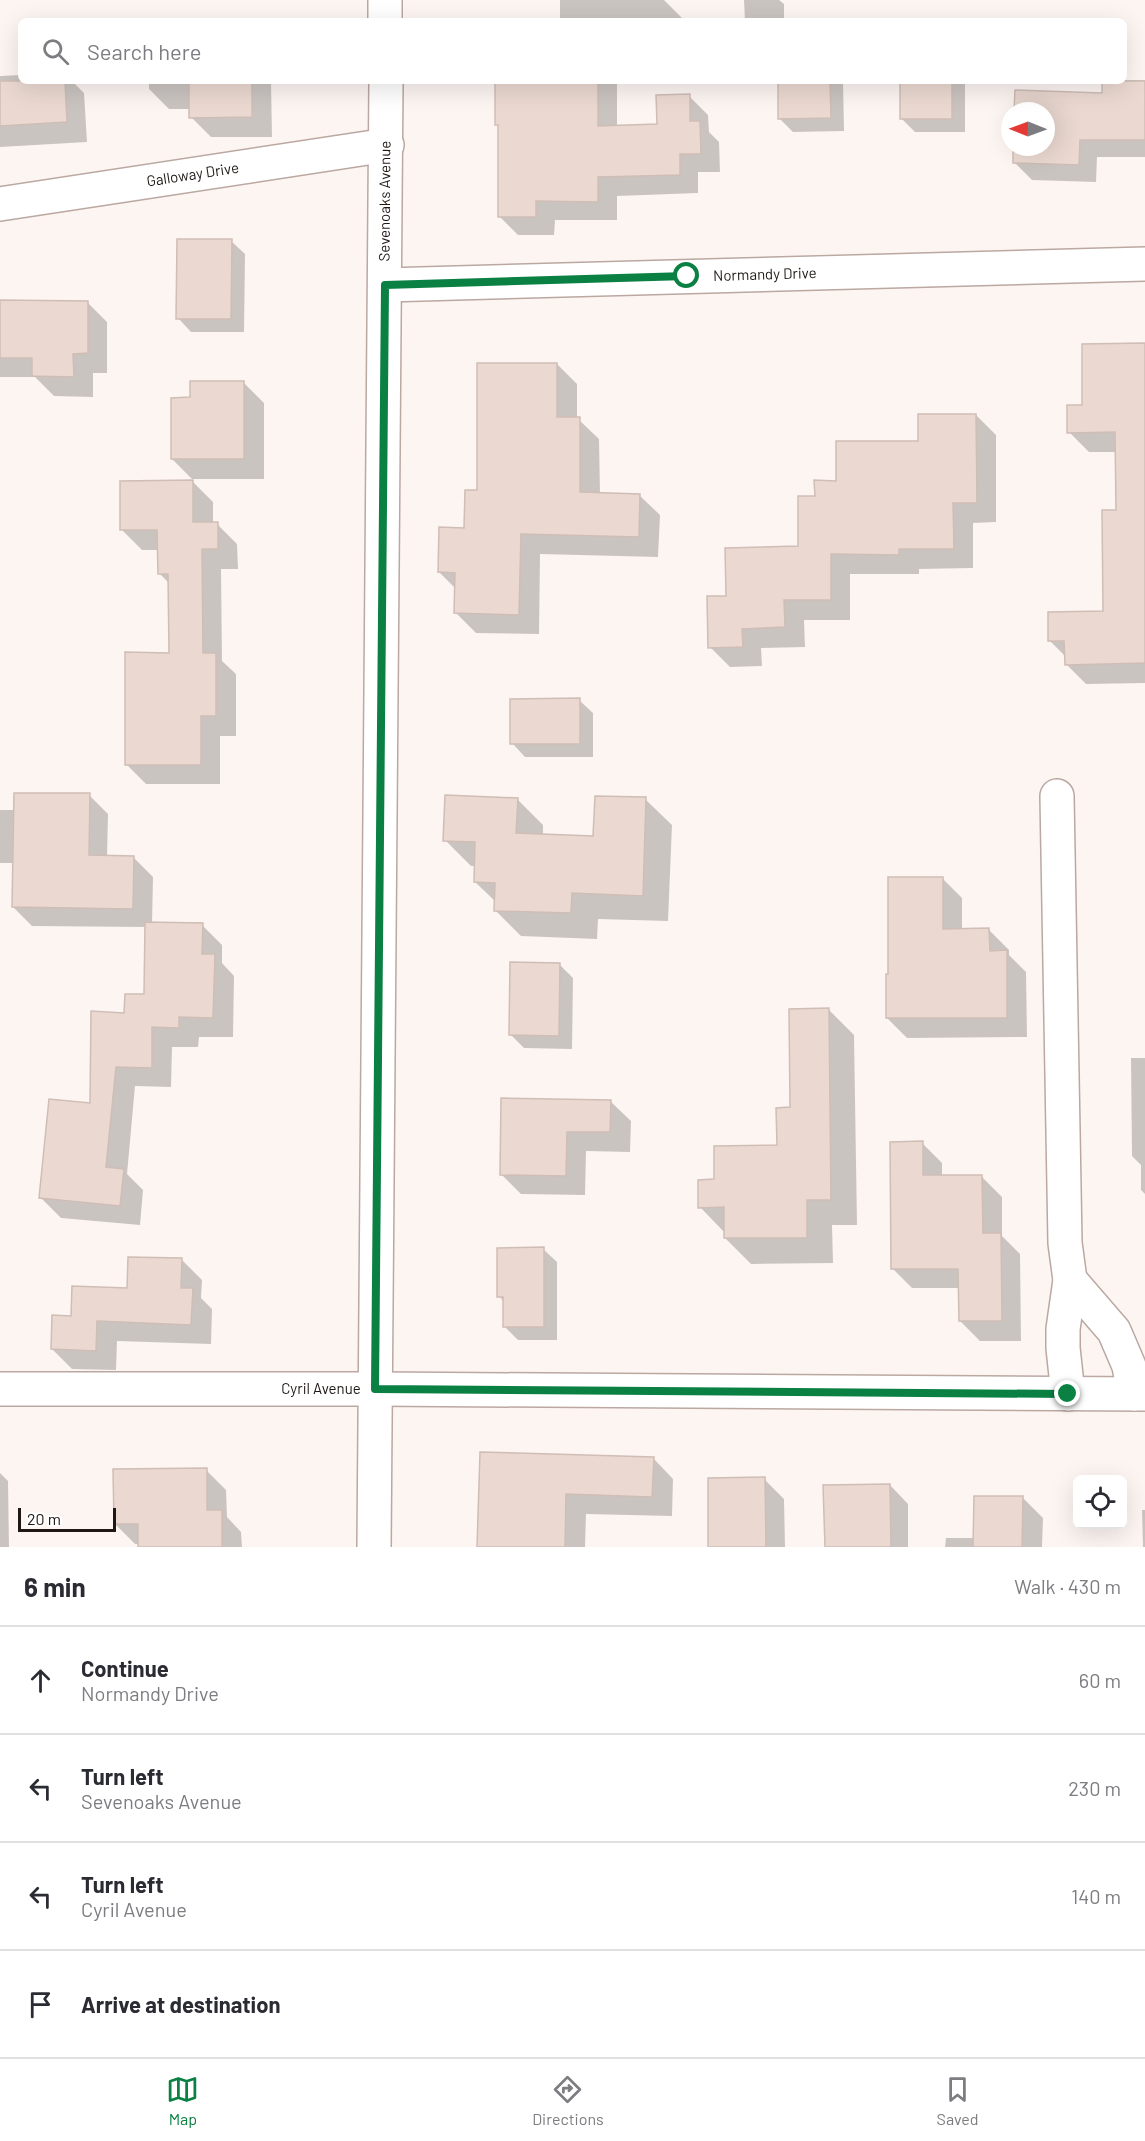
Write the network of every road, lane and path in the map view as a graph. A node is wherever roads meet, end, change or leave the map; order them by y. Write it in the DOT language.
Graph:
graph roads {
  1 [pos="385,0"];
  2 [pos="385,18"];
  3 [pos="386,84"];
  4 [pos="387,145"];
  5 [pos="0,204"];
  6 [pos="1145,264"];
  7 [pos="385,285"];
  8 [pos="1057,796"];
  9 [pos="1070,1280"];
  10 [pos="0,1389"];
  11 [pos="375,1389"];
  12 [pos="1068,1394"];
  13 [pos="1139,1394"];
  14 [pos="374,1547"];
  1 -- 2 [label="street"];
  3 -- 4 [label="street, Sevenoaks Avenue"];
  4 -- 5 [label="street, Galloway Drive"];
  4 -- 7 [label="street, Sevenoaks Avenue"];
  6 -- 7 [label="street, Normandy Drive"];
  7 -- 11 [label="street, Sevenoaks Avenue"];
  8 -- 9 [label="street"];
  9 -- 12 [label="street"];
  9 -- 13 [label="street"];
  10 -- 11 [label="street, Cyril Avenue"];
  11 -- 12 [label="street, Cyril Avenue"];
  11 -- 14 [label="street, Sevenoaks Avenue"];
  12 -- 13 [label="street, Cyril Avenue"];
}
